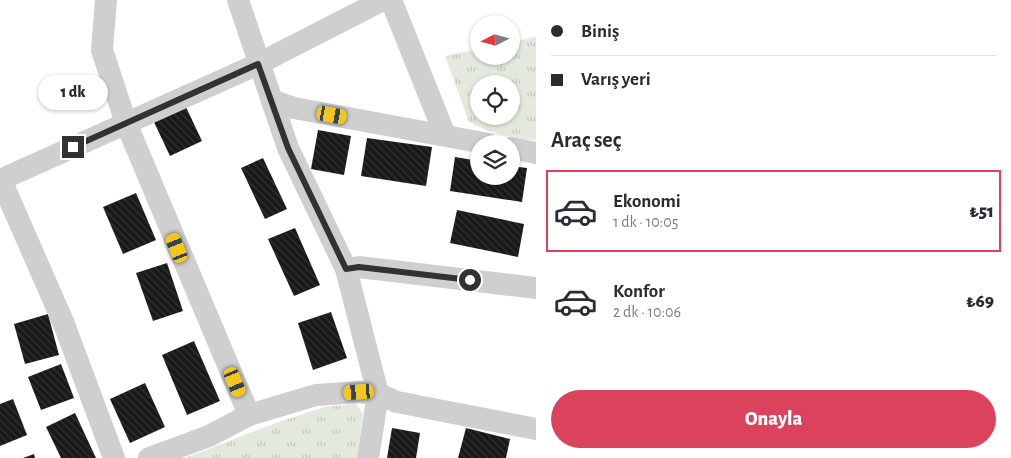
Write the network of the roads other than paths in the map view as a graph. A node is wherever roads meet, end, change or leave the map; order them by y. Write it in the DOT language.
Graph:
graph roads {
  1 [pos="106,0"];
  2 [pos="238,0"];
  3 [pos="383,0"];
  4 [pos="391,0"];
  5 [pos="258,64"];
  6 [pos="273,101"];
  7 [pos="126,123"];
  8 [pos="445,135"];
  9 [pos="470,140"];
  10 [pos="520,150"];
  11 [pos="536,154"];
  12 [pos="0,180"];
  13 [pos="346,269"];
  14 [pos="536,287"];
  15 [pos="378,394"];
  16 [pos="249,415"];
  17 [pos="536,429"];
  18 [pos="114,458"];
  19 [pos="149,458"];
  20 [pos="368,458"];
  1 -- 7 [label="street"];
  2 -- 5 [label="street"];
  3 -- 5 [label="street"];
  4 -- 8 [label="street"];
  5 -- 6 [label="street"];
  5 -- 7 [label="street"];
  6 -- 8 [label="street"];
  6 -- 13 [label="street"];
  7 -- 12 [label="street"];
  7 -- 16 [label="street"];
  8 -- 9 [label="street"];
  10 -- 11 [label="street"];
  12 -- 18 [label="street"];
  13 -- 14 [label="street"];
  13 -- 15 [label="street"];
  15 -- 16 [label="street"];
  15 -- 17 [label="street"];
  15 -- 20 [label="street"];
  16 -- 19 [label="street"];
}
